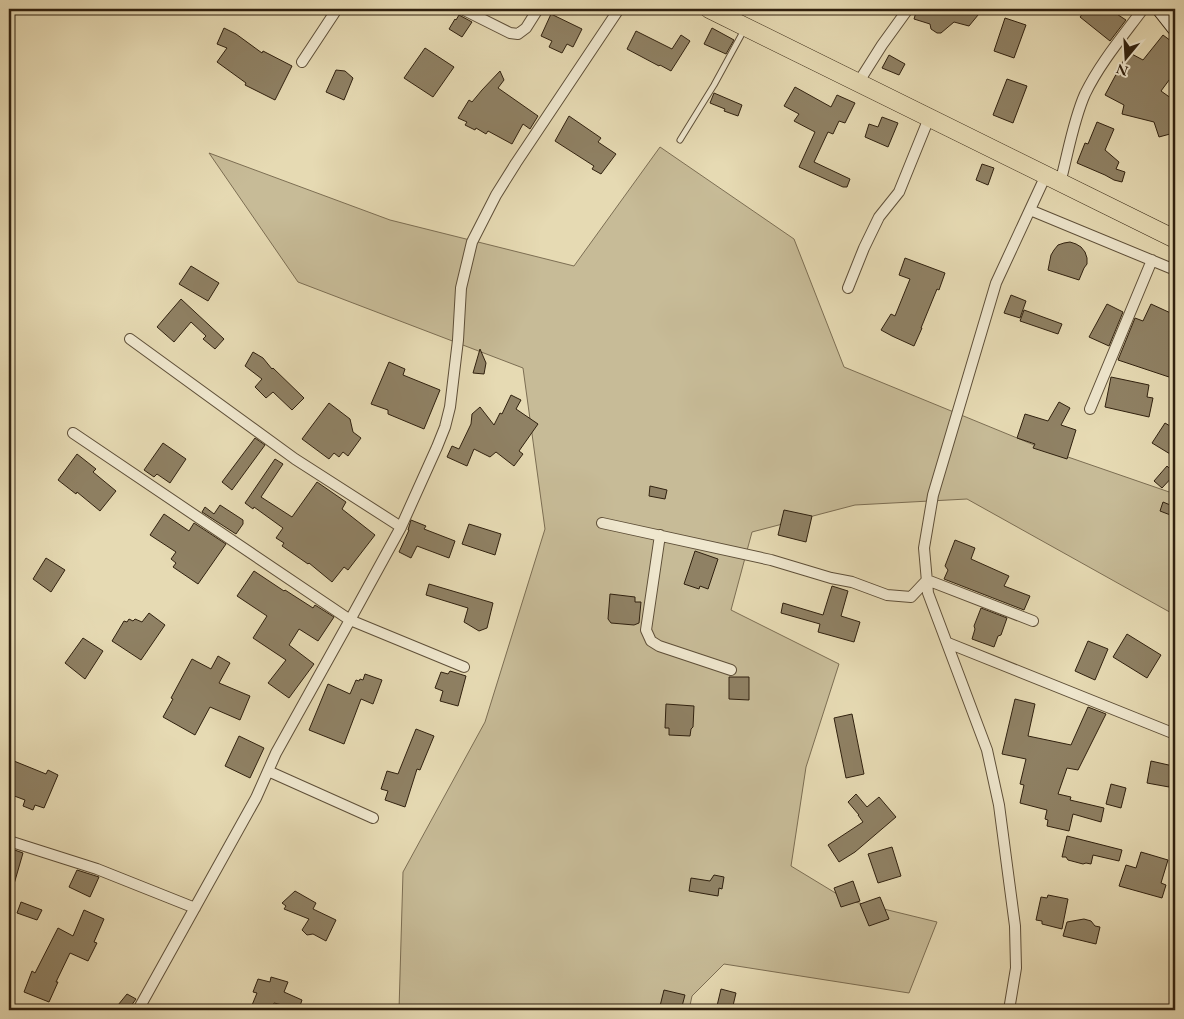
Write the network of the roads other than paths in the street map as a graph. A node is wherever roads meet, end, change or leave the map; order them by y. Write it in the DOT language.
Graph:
graph roads {
  1 [pos="337,9"];
  2 [pos="538,9"];
  3 [pos="619,9"];
  4 [pos="709,9"];
  5 [pos="908,9"];
  6 [pos="1143,9"];
  7 [pos="1160,9"];
  8 [pos="464,10"];
  9 [pos="746,27"];
  10 [pos="1175,28"];
  11 [pos="302,62"];
  12 [pos="858,83"];
  13 [pos="929,118"];
  14 [pos="680,140"];
  15 [pos="1053,179"];
  16 [pos="1030,210"];
  17 [pos="1175,239"];
  18 [pos="1152,260"];
  19 [pos="1175,270"];
  20 [pos="848,288"];
  21 [pos="130,339"];
  22 [pos="1090,409"];
  23 [pos="73,434"];
  24 [pos="602,523"];
  25 [pos="401,527"];
  26 [pos="660,535"];
  27 [pos="927,580"];
  28 [pos="350,620"];
  29 [pos="1033,622"];
  30 [pos="948,644"];
  31 [pos="464,667"];
  32 [pos="731,670"];
  33 [pos="1175,734"];
  34 [pos="268,771"];
  35 [pos="374,818"];
  36 [pos="9,842"];
  37 [pos="195,908"];
  38 [pos="138,1010"];
  39 [pos="1011,1010"];
  1 -- 11 [label="street"];
  2 -- 8 [label="street"];
  3 -- 25 [label="street"];
  4 -- 9 [label="highway"];
  5 -- 12 [label="street"];
  6 -- 15 [label="street"];
  7 -- 10 [label="main road"];
  9 -- 12 [label="highway"];
  9 -- 14 [label="lane"];
  12 -- 13 [label="highway"];
  13 -- 15 [label="highway"];
  13 -- 20 [label="street"];
  15 -- 16 [label="street"];
  15 -- 17 [label="highway"];
  16 -- 18 [label="street"];
  16 -- 27 [label="street"];
  18 -- 19 [label="street"];
  18 -- 22 [label="street"];
  21 -- 25 [label="street"];
  23 -- 28 [label="street"];
  24 -- 26 [label="street"];
  25 -- 28 [label="street"];
  26 -- 27 [label="street"];
  26 -- 32 [label="street"];
  27 -- 29 [label="street"];
  27 -- 30 [label="street"];
  28 -- 31 [label="street"];
  28 -- 34 [label="street"];
  30 -- 33 [label="street"];
  30 -- 39 [label="street"];
  34 -- 35 [label="street"];
  34 -- 37 [label="street"];
  36 -- 37 [label="street"];
  37 -- 38 [label="street"];
}
